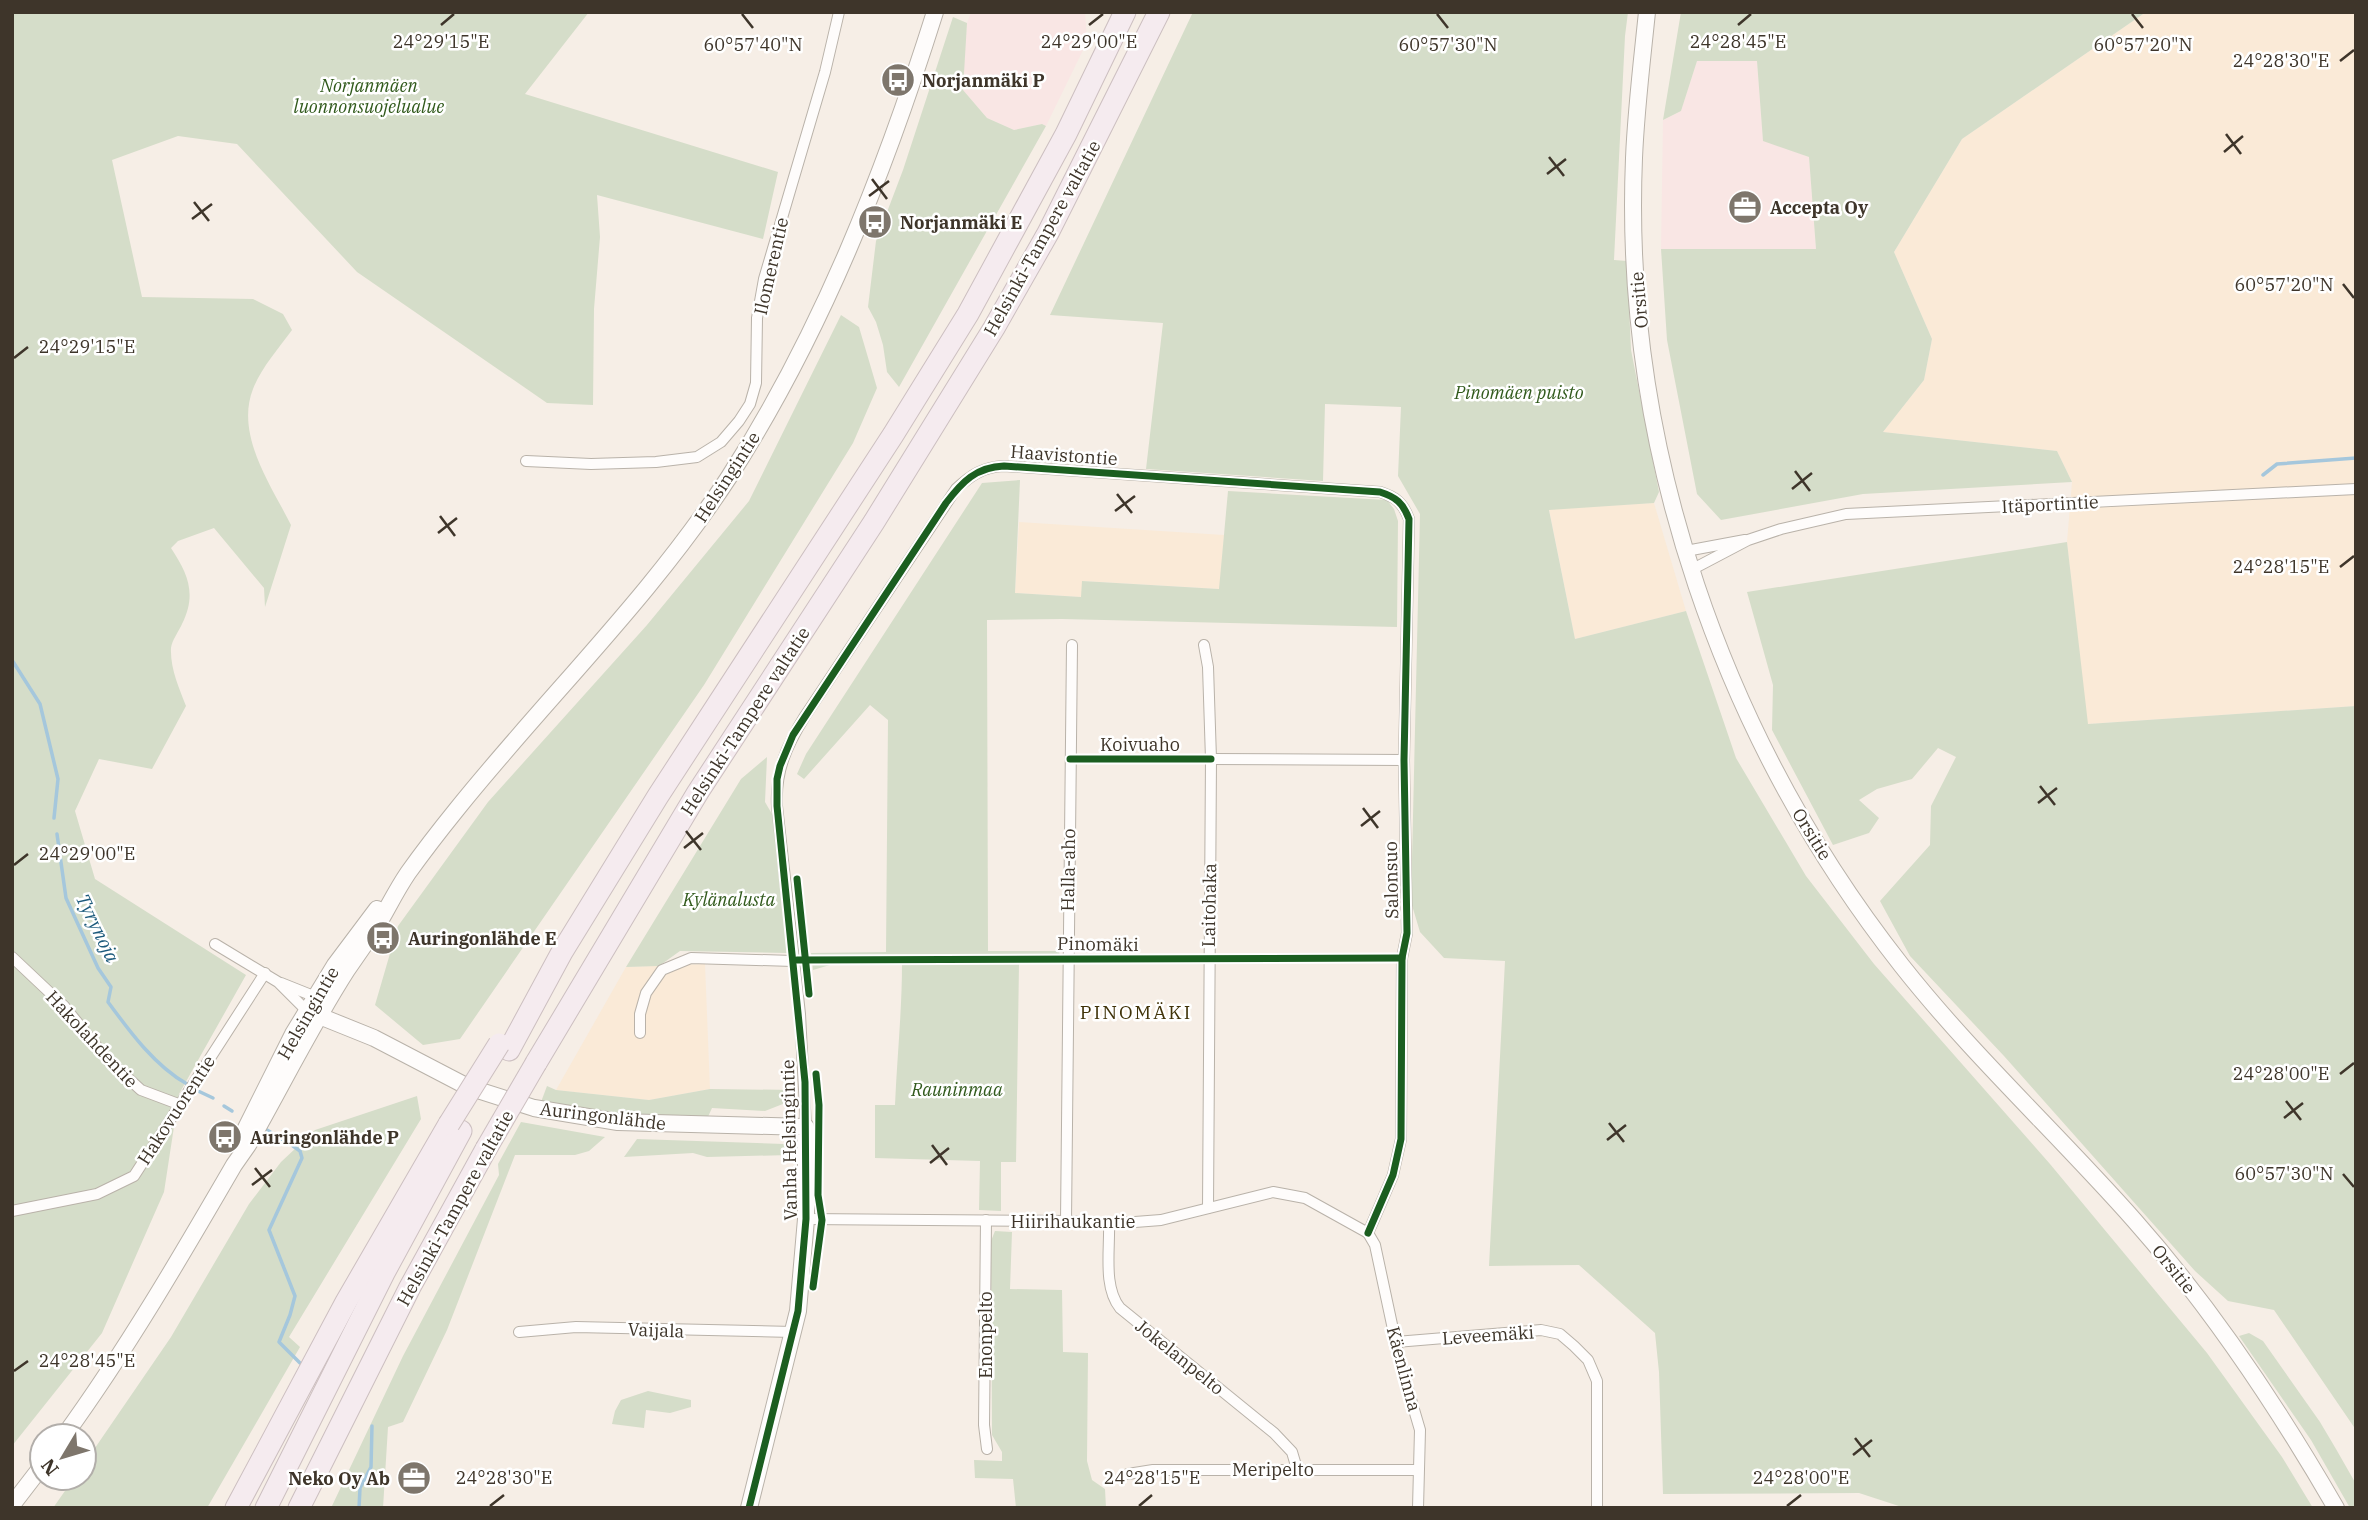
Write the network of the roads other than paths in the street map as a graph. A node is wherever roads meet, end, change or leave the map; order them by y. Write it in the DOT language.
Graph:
graph roads {
  1 [pos="839,12"];
  2 [pos="936,12"];
  3 [pos="1125,12"];
  4 [pos="1158,12"];
  5 [pos="1647,12"];
  6 [pos="526,461"];
  7 [pos="2356,489"];
  8 [pos="1409,519"];
  9 [pos="1748,540"];
  10 [pos="1686,551"];
  11 [pos="1691,570"];
  12 [pos="1072,645"];
  13 [pos="1204,645"];
  14 [pos="1211,760"];
  15 [pos="1404,760"];
  16 [pos="780,766"];
  17 [pos="215,944"];
  18 [pos="12,957"];
  19 [pos="793,961"];
  20 [pos="265,973"];
  21 [pos="278,982"];
  22 [pos="318,1007"];
  23 [pos="640,1033"];
  24 [pos="181,1105"];
  25 [pos="455,1127"];
  26 [pos="806,1127"];
  27 [pos="1208,1208"];
  28 [pos="12,1211"];
  29 [pos="806,1219"];
  30 [pos="986,1220"];
  31 [pos="1066,1221"];
  32 [pos="1109,1224"];
  33 [pos="1368,1233"];
  34 [pos="519,1332"];
  35 [pos="793,1332"];
  36 [pos="1396,1342"];
  37 [pos="74,1422"];
  38 [pos="334,1436"];
  39 [pos="986,1449"];
  40 [pos="1297,1469"];
  41 [pos="1418,1470"];
  42 [pos="1128,1474"];
  43 [pos="28,1484"];
  44 [pos="12,1505"];
  45 [pos="236,1508"];
  46 [pos="266,1508"];
  47 [pos="299,1508"];
  48 [pos="312,1508"];
  49 [pos="749,1508"];
  50 [pos="1418,1508"];
  51 [pos="1597,1508"];
  52 [pos="2336,1508"];
  1 -- 6 [label="street, Ilomerentie"];
  2 -- 22 [label="main road, Helsingintie"];
  3 -- 25 [label="highway, Helsinki-Tampere valtatie"];
  4 -- 38 [label="highway, Helsinki-Tampere valtatie, bridge"];
  5 -- 10 [label="main road, Orsitie"];
  7 -- 9 [label="street, Itäportintie"];
  8 -- 15 [label="street, Salonsuo"];
  8 -- 16 [label="street, Haavistontie"];
  9 -- 10 [label="street, Itäportintie"];
  9 -- 11 [label="street, Itäportintie"];
  10 -- 11 [label="main road, Orsitie"];
  11 -- 52 [label="main road, Orsitie"];
  12 -- 31 [label="street, Halla-aho"];
  13 -- 14 [label="street, Laitohaka"];
  14 -- 15 [label="street"];
  14 -- 27 [label="street, Laitohaka"];
  15 -- 33 [label="street, Salonsuo"];
  16 -- 19 [label="street, Vanha Helsingintie"];
  17 -- 20 [label="street"];
  18 -- 24 [label="street, Hakolahdentie"];
  19 -- 23 [label="street"];
  19 -- 26 [label="street, Vanha Helsingintie"];
  20 -- 21 [label="street"];
  20 -- 24 [label="street, Hakovuorentie"];
  21 -- 22 [label="street"];
  21 -- 22 [label="street"];
  22 -- 26 [label="main road, Auringonlähde"];
  22 -- 37 [label="main road, Helsingintie"];
  24 -- 28 [label="street, Hakovuorentie"];
  25 -- 45 [label="highway"];
  25 -- 46 [label="highway, Helsinki-Tampere valtatie"];
  26 -- 29 [label="main road, Vanha Helsingintie"];
  27 -- 32 [label="street, Hiirihaukantie"];
  27 -- 33 [label="street, Hiirihaukantie"];
  29 -- 30 [label="street, Hiirihaukantie"];
  29 -- 35 [label="main road, Vanha Helsingintie"];
  30 -- 31 [label="street, Hiirihaukantie"];
  30 -- 39 [label="street, Enonpelto"];
  31 -- 32 [label="street, Hiirihaukantie"];
  32 -- 40 [label="street, Jokelanpelto"];
  33 -- 36 [label="street, Käenlinna"];
  34 -- 35 [label="street, Vaijala"];
  35 -- 49 [label="main road, Vanha Helsingintie"];
  36 -- 41 [label="street, Käenlinna"];
  36 -- 51 [label="street, Leveemäki"];
  38 -- 47 [label="highway, Helsinki-Tampere valtatie"];
  38 -- 48 [label="highway"];
  40 -- 41 [label="street, Meripelto"];
  40 -- 42 [label="street, Meripelto"];
  41 -- 50 [label="street, Käenlinna"];
  43 -- 44 [label="main road"];
}
